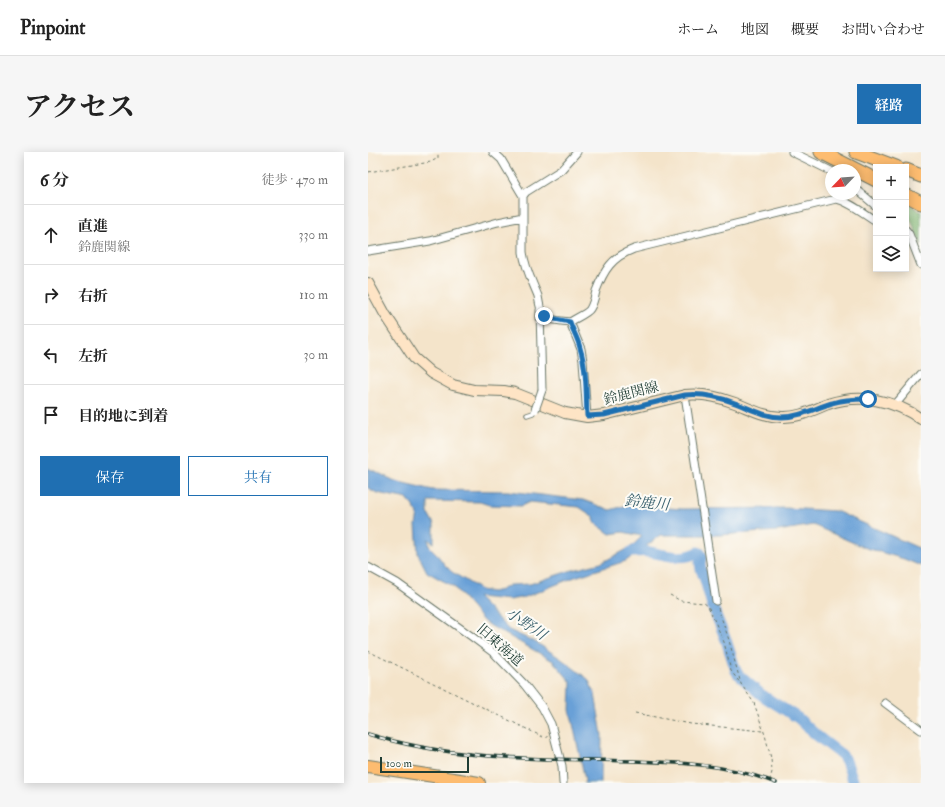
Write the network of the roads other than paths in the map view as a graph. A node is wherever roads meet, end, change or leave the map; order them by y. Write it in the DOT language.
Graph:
graph roads {
  1 [pos="493,152"];
  2 [pos="577,152"];
  3 [pos="792,152"];
  4 [pos="821,152"];
  5 [pos="840,152"];
  6 [pos="856,152"];
  7 [pos="888,164"];
  8 [pos="825,168"];
  9 [pos="873,168"];
  10 [pos="909,171"];
  11 [pos="921,176"];
  12 [pos="873,178"];
  13 [pos="909,188"];
  14 [pos="861,193"];
  15 [pos="921,194"];
  16 [pos="523,196"];
  17 [pos="909,197"];
  18 [pos="873,203"];
  19 [pos="921,203"];
  20 [pos="523,217"];
  21 [pos="873,219"];
  22 [pos="907,236"];
  23 [pos="910,247"];
  24 [pos="368,251"];
  25 [pos="921,265"];
  26 [pos="368,283"];
  27 [pos="541,308"];
  28 [pos="570,322"];
  29 [pos="921,374"];
  30 [pos="685,395"];
  31 [pos="895,405"];
  32 [pos="535,410"];
  33 [pos="528,415"];
  34 [pos="587,416"];
  35 [pos="921,419"];
  36 [pos="368,567"];
  37 [pos="716,601"];
  38 [pos="885,703"];
  39 [pos="921,730"];
  40 [pos="368,766"];
  41 [pos="479,783"];
  42 [pos="562,783"];
  1 -- 16 [label="street"];
  2 -- 16 [label="street"];
  3 -- 8 [label="street"];
  4 -- 12 [label="highway"];
  5 -- 9 [label="highway"];
  6 -- 7 [label="highway"];
  10 -- 11 [label="highway"];
  13 -- 15 [label="highway"];
  14 -- 18 [label="street"];
  16 -- 20 [label="street"];
  17 -- 19 [label="highway"];
  20 -- 24 [label="street"];
  20 -- 27 [label="street"];
  21 -- 28 [label="street"];
  22 -- 23 [label="street"];
  23 -- 25 [label="street"];
  26 -- 34 [label="main road, 鈴鹿関線"];
  27 -- 28 [label="street"];
  27 -- 32 [label="street, bridge"];
  28 -- 34 [label="street"];
  29 -- 31 [label="street"];
  30 -- 31 [label="main road, 鈴鹿関線"];
  30 -- 34 [label="main road, 鈴鹿関線"];
  30 -- 37 [label="street"];
  31 -- 35 [label="main road, 鈴鹿関線"];
  32 -- 33 [label="lane"];
  36 -- 42 [label="street, 旧東海道"];
  38 -- 39 [label="street"];
  40 -- 41 [label="highway"];
}
